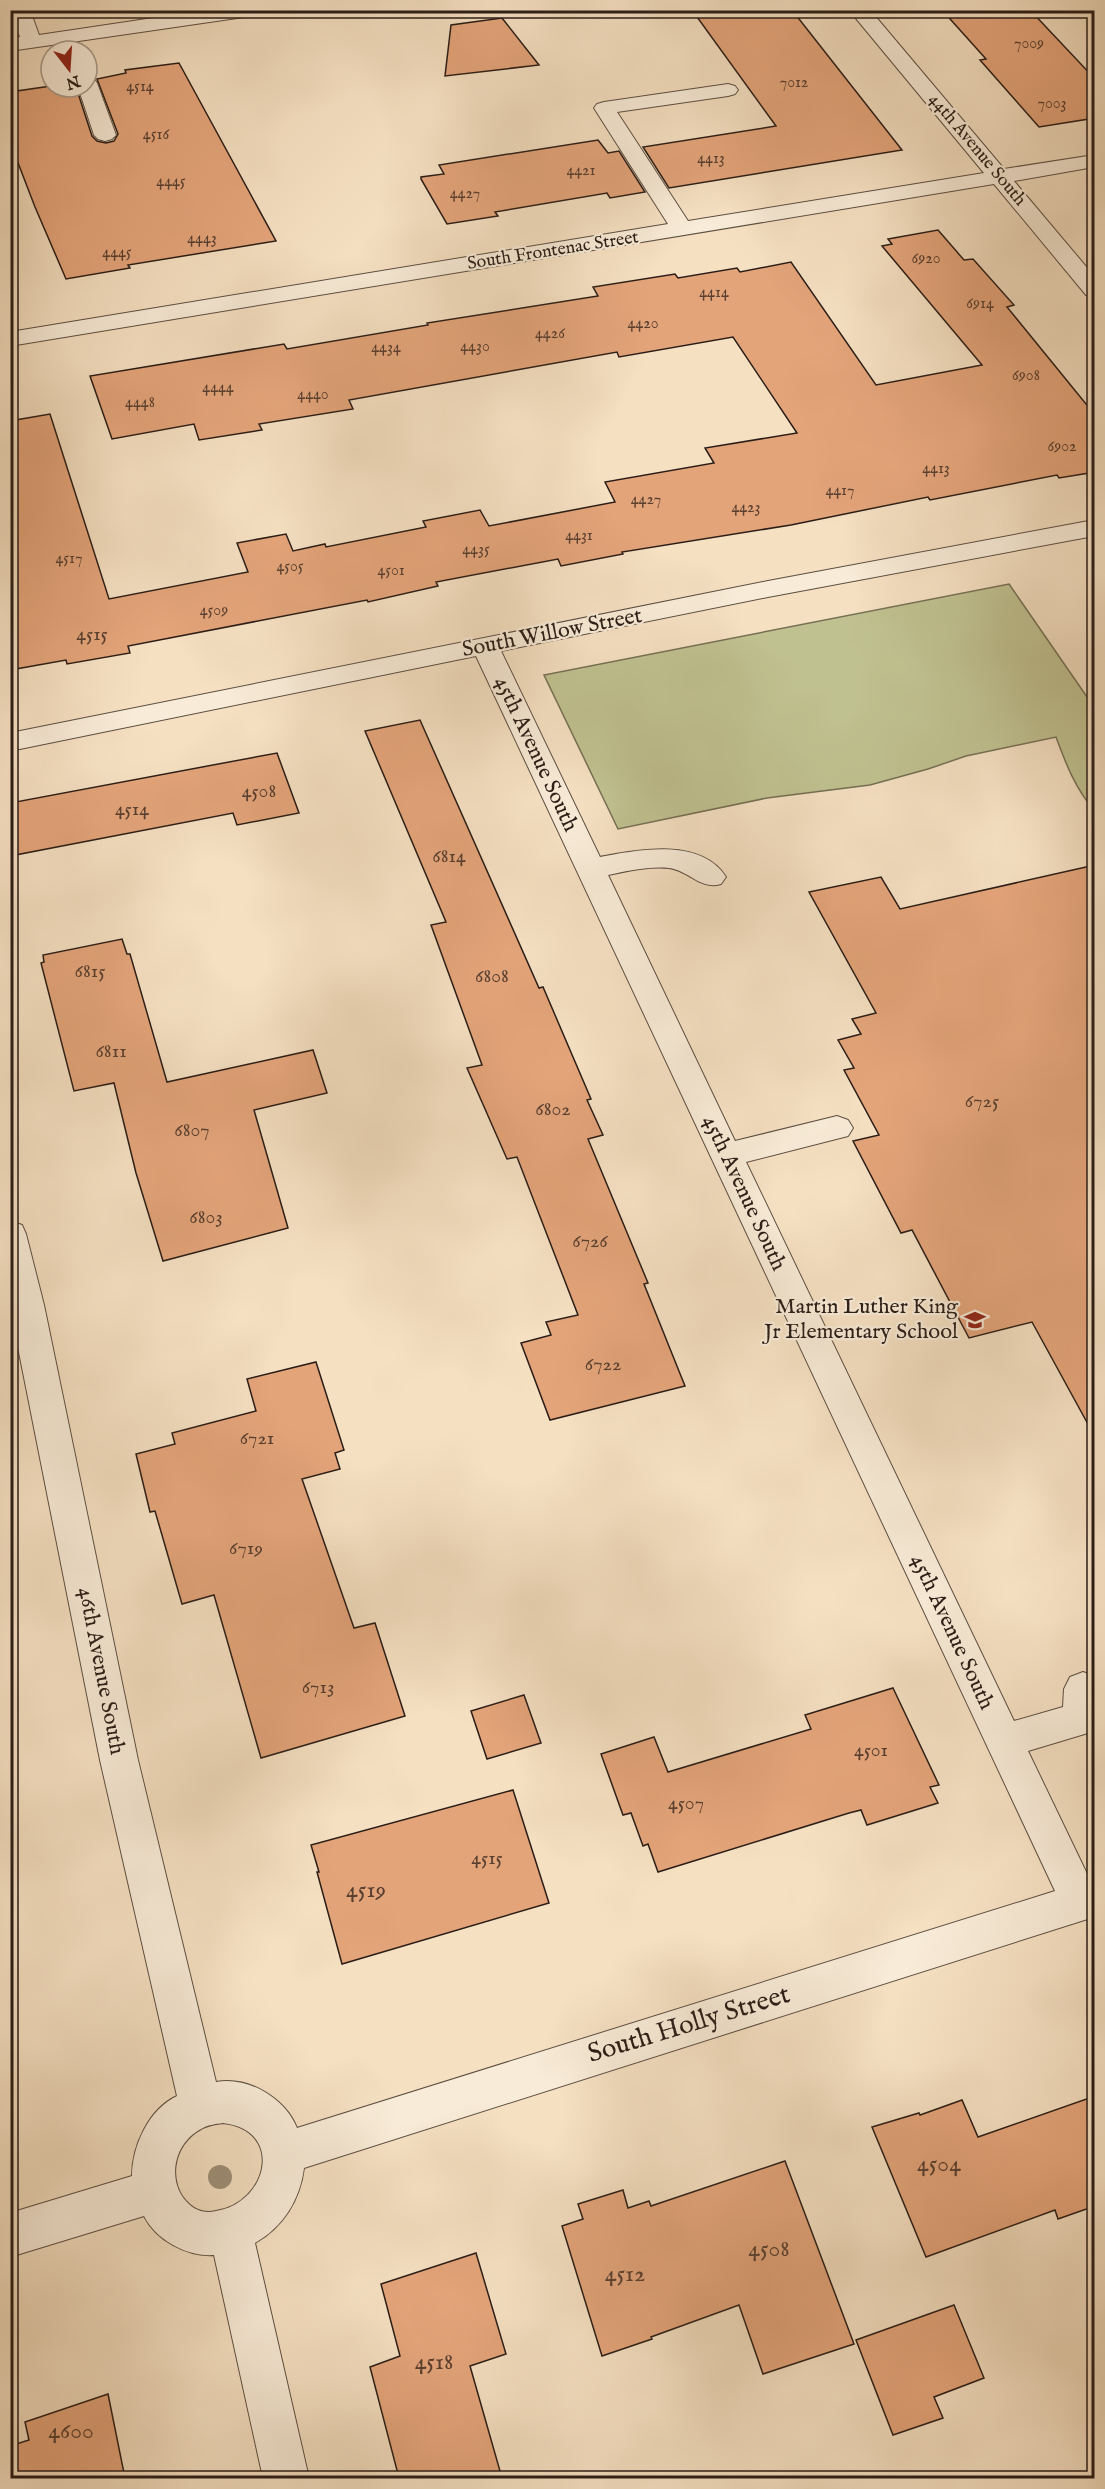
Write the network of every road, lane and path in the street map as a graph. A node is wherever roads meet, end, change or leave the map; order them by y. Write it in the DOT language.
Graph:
graph roads {
  1 [pos="20,10"];
  2 [pos="251,10"];
  3 [pos="858,10"];
  4 [pos="99,39"];
  5 [pos="32,42"];
  6 [pos="39,42"];
  7 [pos="10,45"];
  8 [pos="728,90"];
  9 [pos="93,99"];
  10 [pos="105,135"];
  11 [pos="1095,161"];
  12 [pos="1001,177"];
  13 [pos="683,230"];
  14 [pos="1095,290"];
  15 [pos="10,339"];
  16 [pos="1095,528"];
  17 [pos="485,646"];
  18 [pos="10,742"];
  19 [pos="591,868"];
  20 [pos="711,877"];
  21 [pos="837,1128"];
  22 [pos="726,1155"];
  23 [pos="10,1234"];
  24 [pos="19,1308"];
  25 [pos="1083,1689"];
  26 [pos="1004,1741"];
  27 [pos="1087,1900"];
  28 [pos="201,2106"];
  29 [pos="284,2153"];
  30 [pos="155,2191"];
  31 [pos="231,2232"];
  32 [pos="10,2235"];
  33 [pos="286,2478"];
  1 -- 5 [label="street"];
  2 -- 4 [label="street"];
  3 -- 12 [label="street, 44th Avenue South"];
  5 -- 6 [label="street"];
  5 -- 7 [label="street"];
  8 -- 13 [label="street"];
  9 -- 10 [label="street"];
  11 -- 12 [label="street, South Frontenac Street"];
  12 -- 13 [label="street, South Frontenac Street"];
  12 -- 14 [label="street, 44th Avenue South"];
  13 -- 15 [label="street, South Frontenac Street"];
  16 -- 17 [label="street, South Willow Street"];
  17 -- 18 [label="street, South Willow Street"];
  17 -- 19 [label="street, 45th Avenue South"];
  19 -- 20 [label="street"];
  19 -- 22 [label="street, 45th Avenue South"];
  21 -- 22 [label="street"];
  22 -- 26 [label="street, 45th Avenue South"];
  23 -- 24 [label="street, 46th Avenue South"];
  24 -- 28 [label="street, 46th Avenue South"];
  25 -- 26 [label="street"];
  26 -- 27 [label="street, 45th Avenue South"];
  27 -- 29 [label="street, South Holly Street"];
  28 -- 29 [label="street"];
  28 -- 30 [label="street"];
  29 -- 31 [label="street"];
  30 -- 31 [label="street"];
  30 -- 32 [label="street"];
  31 -- 33 [label="street"];
}
